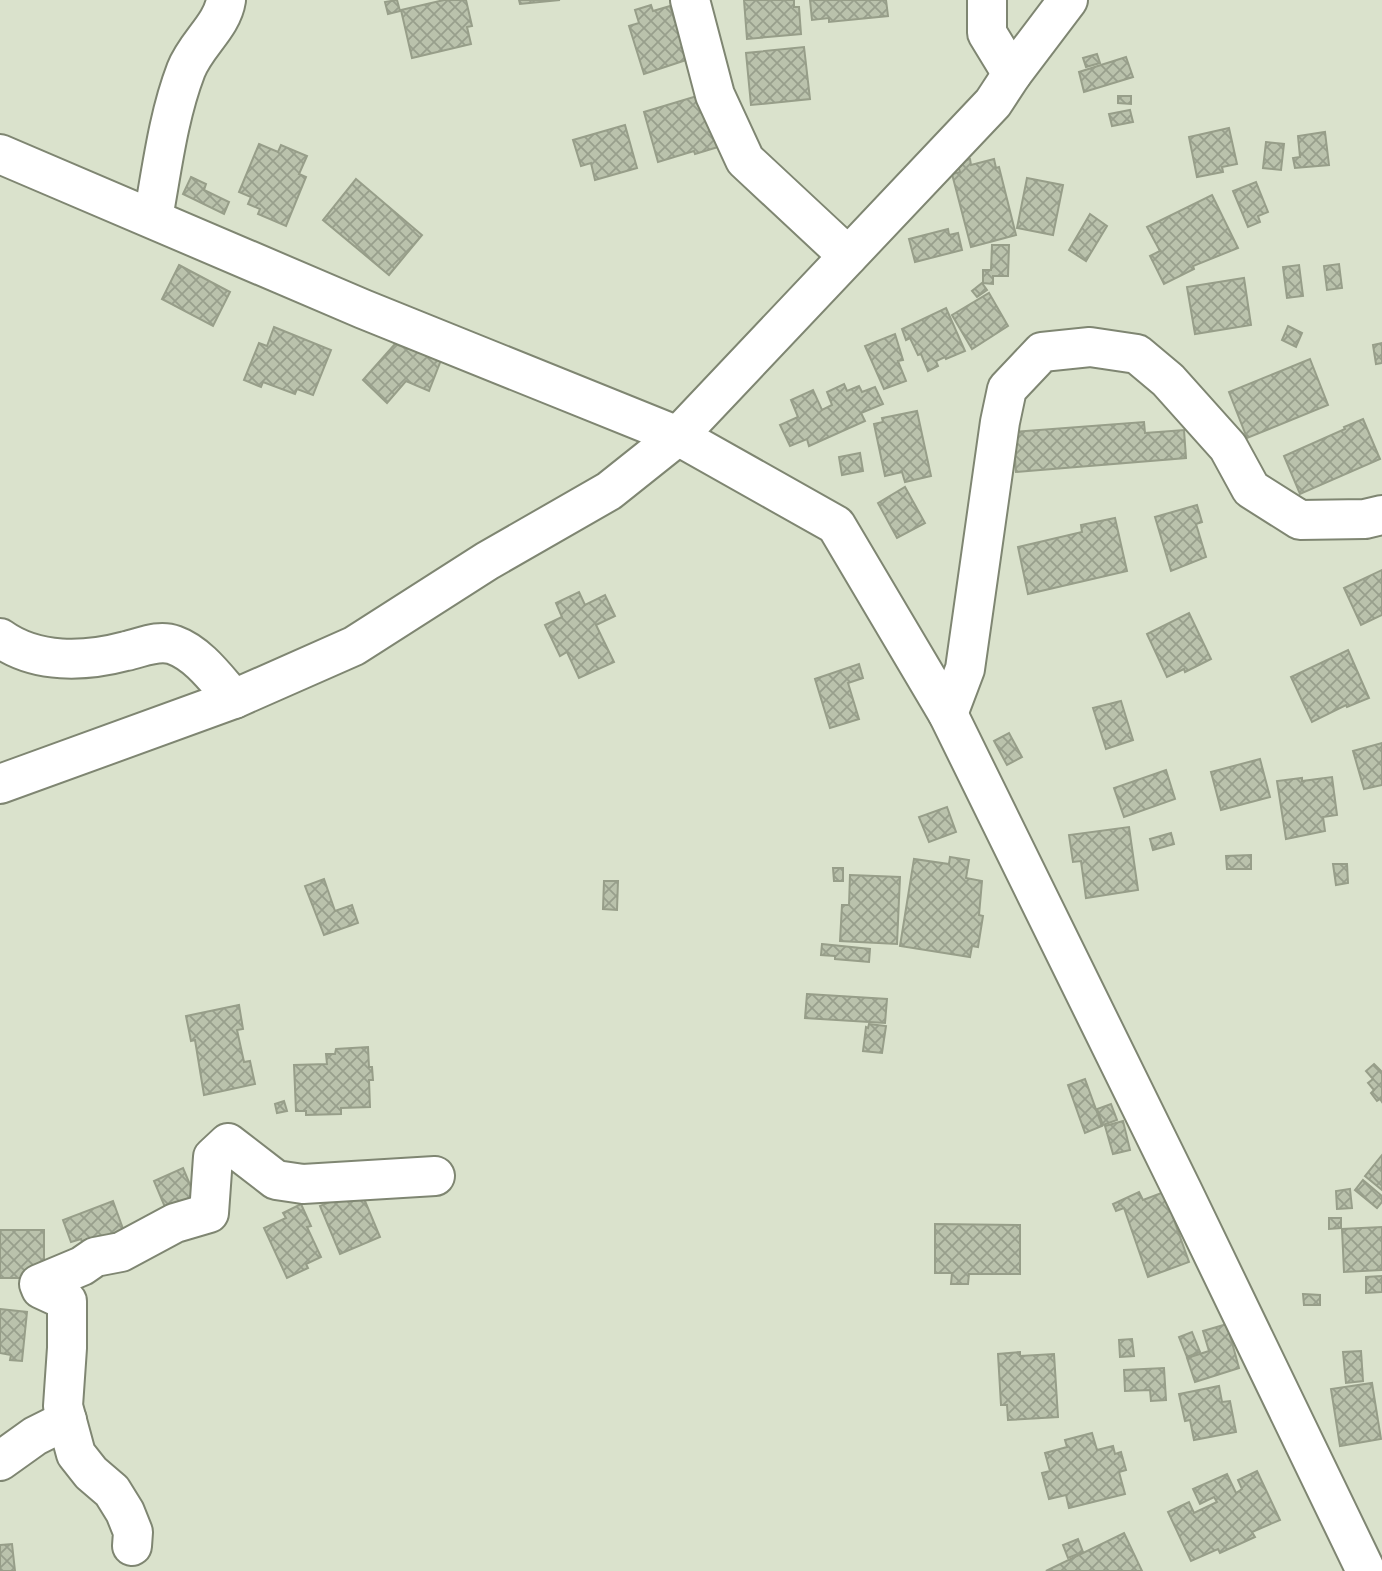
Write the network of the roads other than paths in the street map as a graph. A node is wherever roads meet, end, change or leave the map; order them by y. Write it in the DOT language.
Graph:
graph roads {
  1 [pos="226,0"];
  2 [pos="690,0"];
  3 [pos="987,0"];
  4 [pos="1068,0"];
  5 [pos="1012,74"];
  6 [pos="0,154"];
  7 [pos="153,218"];
  8 [pos="848,256"];
  9 [pos="678,436"];
  10 [pos="1382,515"];
  11 [pos="0,638"];
  12 [pos="234,699"];
  13 [pos="948,714"];
  14 [pos="0,784"];
  15 [pos="435,1176"];
  16 [pos="67,1420"];
  17 [pos="0,1461"];
  18 [pos="132,1546"];
  19 [pos="1366,1571"];
  1 -- 7 [label="street"];
  2 -- 8 [label="street"];
  3 -- 5 [label="street"];
  4 -- 5 [label="street"];
  5 -- 8 [label="street"];
  6 -- 7 [label="street"];
  7 -- 9 [label="street"];
  8 -- 9 [label="street"];
  9 -- 12 [label="street"];
  9 -- 13 [label="street"];
  10 -- 13 [label="street"];
  11 -- 12 [label="street"];
  12 -- 14 [label="street"];
  13 -- 19 [label="street"];
  15 -- 16 [label="street"];
  16 -- 17 [label="street"];
  16 -- 18 [label="street"];
}
